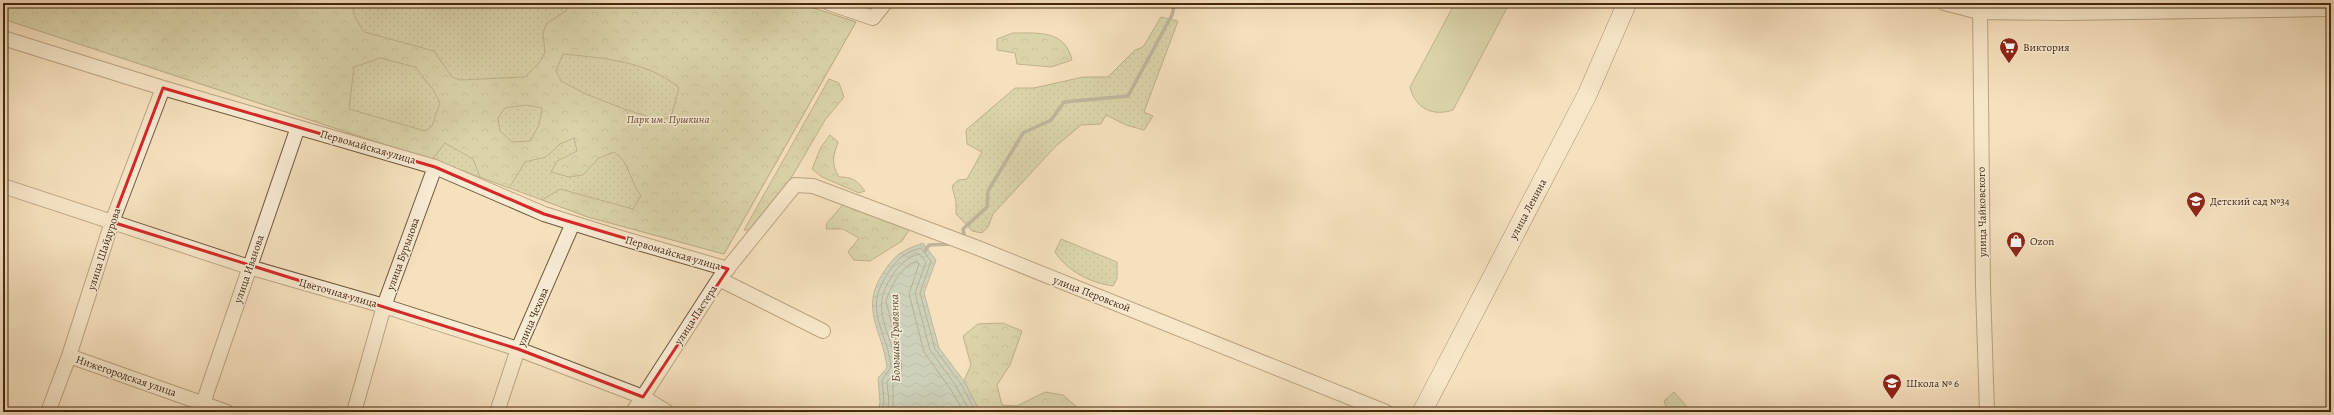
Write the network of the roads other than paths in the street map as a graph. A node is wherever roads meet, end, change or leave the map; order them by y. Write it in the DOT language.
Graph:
graph roads {
  1 [pos="829,3"];
  2 [pos="885,3"];
  3 [pos="1627,3"];
  4 [pos="1944,3"];
  5 [pos="2311,6"];
  6 [pos="1979,7"];
  7 [pos="2331,9"];
  8 [pos="3,38"];
  9 [pos="163,88"];
  10 [pos="298,127"];
  11 [pos="435,166"];
  12 [pos="795,185"];
  13 [pos="3,186"];
  14 [pos="112,222"];
  15 [pos="573,223"];
  16 [pos="249,267"];
  17 [pos="723,274"];
  18 [pos="384,306"];
  19 [pos="823,331"];
  20 [pos="518,349"];
  21 [pos="69,356"];
  22 [pos="643,397"];
  23 [pos="202,408"];
  24 [pos="48,412"];
  25 [pos="227,412"];
  26 [pos="354,412"];
  27 [pos="497,412"];
  28 [pos="633,412"];
  29 [pos="667,412"];
  30 [pos="1386,412"];
  31 [pos="1422,412"];
  32 [pos="1987,412"];
  1 -- 2 [label="street"];
  3 -- 31 [label="street, улица Ленина"];
  4 -- 6 [label="street"];
  5 -- 6 [label="street"];
  5 -- 7 [label="street"];
  6 -- 32 [label="street, улица Чайковского"];
  8 -- 9 [label="street, Первомайская улица"];
  9 -- 10 [label="street, Первомайская улица"];
  9 -- 14 [label="street, улица Шайдурова"];
  10 -- 11 [label="street, Первомайская улица"];
  10 -- 16 [label="street, улица Иванова"];
  11 -- 15 [label="street, Первомайская улица"];
  11 -- 18 [label="street, улица Бурылова"];
  12 -- 17 [label="street, улица Пастера"];
  12 -- 30 [label="street, улица Перовской"];
  13 -- 14 [label="street, Цветочная улица"];
  14 -- 16 [label="street, Цветочная улица"];
  14 -- 21 [label="street, улица Шайдурова"];
  15 -- 17 [label="street, Первомайская улица"];
  15 -- 20 [label="street, улица Чехова"];
  16 -- 18 [label="street, Цветочная улица"];
  16 -- 23 [label="street, улица Иванова"];
  17 -- 19 [label="street, Первомайская улица"];
  17 -- 22 [label="street, улица Пастера"];
  18 -- 20 [label="street, Цветочная улица"];
  18 -- 26 [label="street, улица Бурылова"];
  20 -- 22 [label="street, Цветочная улица"];
  20 -- 27 [label="street, улица Чехова"];
  21 -- 23 [label="street, Нижегородская улица"];
  21 -- 24 [label="street, улица Шайдурова"];
  22 -- 28 [label="street, улица Пастера"];
  22 -- 29 [label="street, Цветочная улица"];
  23 -- 25 [label="street, Нижегородская улица"];
}
